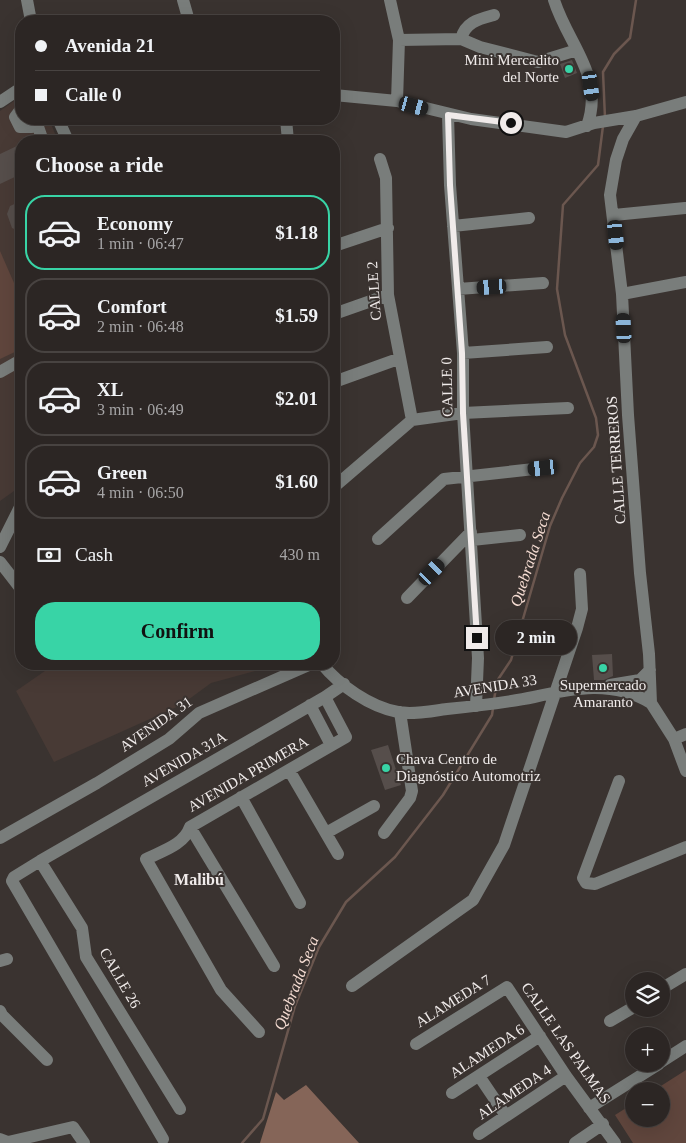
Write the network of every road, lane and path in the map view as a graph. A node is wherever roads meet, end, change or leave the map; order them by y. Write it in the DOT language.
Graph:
graph roads {
  1 [pos="27,0"];
  2 [pos="183,0"];
  3 [pos="390,0"];
  4 [pos="554,0"];
  5 [pos="30,15"];
  6 [pos="187,15"];
  7 [pos="494,15"];
  8 [pos="461,39"];
  9 [pos="399,40"];
  10 [pos="577,50"];
  11 [pos="15,92"];
  12 [pos="340,96"];
  13 [pos="397,101"];
  14 [pos="0,102"];
  15 [pos="686,102"];
  16 [pos="448,115"];
  17 [pos="636,116"];
  18 [pos="612,121"];
  19 [pos="18,125"];
  20 [pos="32,125"];
  21 [pos="591,125"];
  22 [pos="623,139"];
  23 [pos="380,158"];
  24 [pos="685,208"];
  25 [pos="614,215"];
  26 [pos="529,218"];
  27 [pos="453,226"];
  28 [pos="388,228"];
  29 [pos="340,244"];
  30 [pos="686,282"];
  31 [pos="543,283"];
  32 [pos="458,289"];
  33 [pos="622,294"];
  34 [pos="388,295"];
  35 [pos="340,312"];
  36 [pos="547,347"];
  37 [pos="462,353"];
  38 [pos="398,359"];
  39 [pos="15,363"];
  40 [pos="0,372"];
  41 [pos="340,380"];
  42 [pos="568,408"];
  43 [pos="463,413"];
  44 [pos="412,420"];
  45 [pos="543,468"];
  46 [pos="468,476"];
  47 [pos="340,481"];
  48 [pos="15,517"];
  49 [pos="520,535"];
  50 [pos="471,536"];
  51 [pos="378,539"];
  52 [pos="0,547"];
  53 [pos="0,562"];
  54 [pos="580,574"];
  55 [pos="15,582"];
  56 [pos="407,598"];
  57 [pos="297,670"];
  58 [pos="329,670"];
  59 [pos="650,670"];
  60 [pos="344,684"];
  61 [pos="600,687"];
  62 [pos="556,692"];
  63 [pos="325,697"];
  64 [pos="651,703"];
  65 [pos="489,705"];
  66 [pos="310,706"];
  67 [pos="400,712"];
  68 [pos="686,734"];
  69 [pos="674,740"];
  70 [pos="331,745"];
  71 [pos="289,770"];
  72 [pos="686,771"];
  73 [pos="619,781"];
  74 [pos="241,797"];
  75 [pos="374,806"];
  76 [pos="190,827"];
  77 [pos="326,833"];
  78 [pos="384,833"];
  79 [pos="0,838"];
  80 [pos="686,847"];
  81 [pos="338,854"];
  82 [pos="40,861"];
  83 [pos="300,903"];
  84 [pos="274,966"];
  85 [pos="686,974"];
  86 [pos="670,984"];
  87 [pos="352,986"];
  88 [pos="507,987"];
  89 [pos="0,1011"];
  90 [pos="625,1012"];
  91 [pos="610,1021"];
  92 [pos="259,1032"];
  93 [pos="540,1036"];
  94 [pos="416,1044"];
  95 [pos="686,1046"];
  96 [pos="670,1056"];
  97 [pos="47,1060"];
  98 [pos="646,1072"];
  99 [pos="478,1076"];
  100 [pos="566,1076"];
  101 [pos="452,1093"];
  102 [pos="589,1108"];
  103 [pos="180,1109"];
  104 [pos="506,1116"];
  105 [pos="603,1124"];
  106 [pos="480,1134"];
  107 [pos="163,1138"];
  108 [pos="0,1139"];
  109 [pos="84,1143"];
  110 [pos="575,1143"];
  111 [pos="615,1143"];
  1 -- 5 [label="street"];
  2 -- 6 [label="street"];
  3 -- 9 [label="street"];
  4 -- 10 [label="street"];
  7 -- 8 [label="street"];
  8 -- 9 [label="street"];
  8 -- 10 [label="street"];
  9 -- 13 [label="street"];
  10 -- 21 [label="street"];
  11 -- 14 [label="street"];
  12 -- 13 [label="street"];
  13 -- 16 [label="street"];
  15 -- 17 [label="street"];
  16 -- 21 [label="street"];
  16 -- 27 [label="street, CALLE 0"];
  17 -- 18 [label="street"];
  17 -- 22 [label="street, CALLE TERREROS"];
  18 -- 21 [label="street"];
  18 -- 22 [label="street"];
  19 -- 20 [label="street"];
  22 -- 25 [label="street, CALLE TERREROS"];
  23 -- 28 [label="street, CALLE 2"];
  24 -- 25 [label="street"];
  25 -- 33 [label="street, CALLE TERREROS"];
  26 -- 27 [label="street"];
  27 -- 32 [label="street, CALLE 0"];
  28 -- 29 [label="street"];
  28 -- 34 [label="street, CALLE 2"];
  30 -- 33 [label="street"];
  31 -- 32 [label="street"];
  32 -- 37 [label="street, CALLE 0"];
  33 -- 59 [label="street, CALLE TERREROS"];
  34 -- 35 [label="street"];
  34 -- 38 [label="street, CALLE 2"];
  36 -- 37 [label="street"];
  37 -- 43 [label="street, CALLE 0"];
  38 -- 41 [label="street"];
  38 -- 44 [label="street, CALLE 2"];
  39 -- 40 [label="street"];
  42 -- 43 [label="street"];
  43 -- 44 [label="street"];
  43 -- 46 [label="street, CALLE 0"];
  44 -- 47 [label="street"];
  45 -- 46 [label="street"];
  46 -- 50 [label="street, CALLE 0"];
  46 -- 51 [label="street"];
  48 -- 52 [label="street"];
  49 -- 50 [label="street"];
  50 -- 56 [label="street"];
  50 -- 65 [label="street, CALLE 0"];
  53 -- 55 [label="street"];
  54 -- 62 [label="street"];
  57 -- 79 [label="street, AVENIDA 31"];
  58 -- 60 [label="street, AVENIDA 33"];
  59 -- 61 [label="street"];
  59 -- 64 [label="street, CALLE TERREROS"];
  60 -- 63 [label="street, AVENIDA 31A"];
  60 -- 67 [label="street, AVENIDA 33"];
  61 -- 62 [label="street, AVENIDA 33"];
  61 -- 64 [label="street, AVENIDA 33"];
  62 -- 65 [label="street, AVENIDA 33"];
  62 -- 87 [label="street"];
  63 -- 66 [label="street, AVENIDA 31A"];
  63 -- 70 [label="street, AVENIDA PRIMERA"];
  64 -- 69 [label="street"];
  65 -- 67 [label="street, AVENIDA 33"];
  66 -- 70 [label="street"];
  66 -- 82 [label="street, AVENIDA 31A"];
  67 -- 78 [label="street"];
  68 -- 69 [label="street"];
  69 -- 72 [label="street"];
  70 -- 71 [label="street, AVENIDA PRIMERA"];
  71 -- 74 [label="street, AVENIDA PRIMERA"];
  71 -- 77 [label="street"];
  73 -- 80 [label="street"];
  74 -- 76 [label="street, AVENIDA PRIMERA"];
  74 -- 83 [label="street"];
  75 -- 77 [label="street"];
  76 -- 84 [label="street"];
  76 -- 92 [label="street, AVENIDA PRIMERA"];
  77 -- 81 [label="street"];
  82 -- 103 [label="street, CALLE 26"];
  82 -- 107 [label="street, AVENIDA 31A"];
  85 -- 86 [label="street"];
  88 -- 93 [label="street, CALLE LAS PALMAS"];
  88 -- 94 [label="street, ALAMEDA 7"];
  89 -- 97 [label="street"];
  90 -- 91 [label="street"];
  93 -- 99 [label="street, ALAMEDA 6"];
  93 -- 100 [label="street, CALLE LAS PALMAS"];
  95 -- 96 [label="street"];
  98 -- 102 [label="street"];
  99 -- 101 [label="street, ALAMEDA 6"];
  99 -- 104 [label="street"];
  100 -- 102 [label="street, CALLE LAS PALMAS"];
  100 -- 104 [label="street, ALAMEDA 4"];
  102 -- 105 [label="street, CALLE LAS PALMAS"];
  104 -- 106 [label="street, ALAMEDA 4"];
  105 -- 110 [label="street"];
  105 -- 111 [label="street, CALLE LAS PALMAS"];
  108 -- 109 [label="street"];
}
